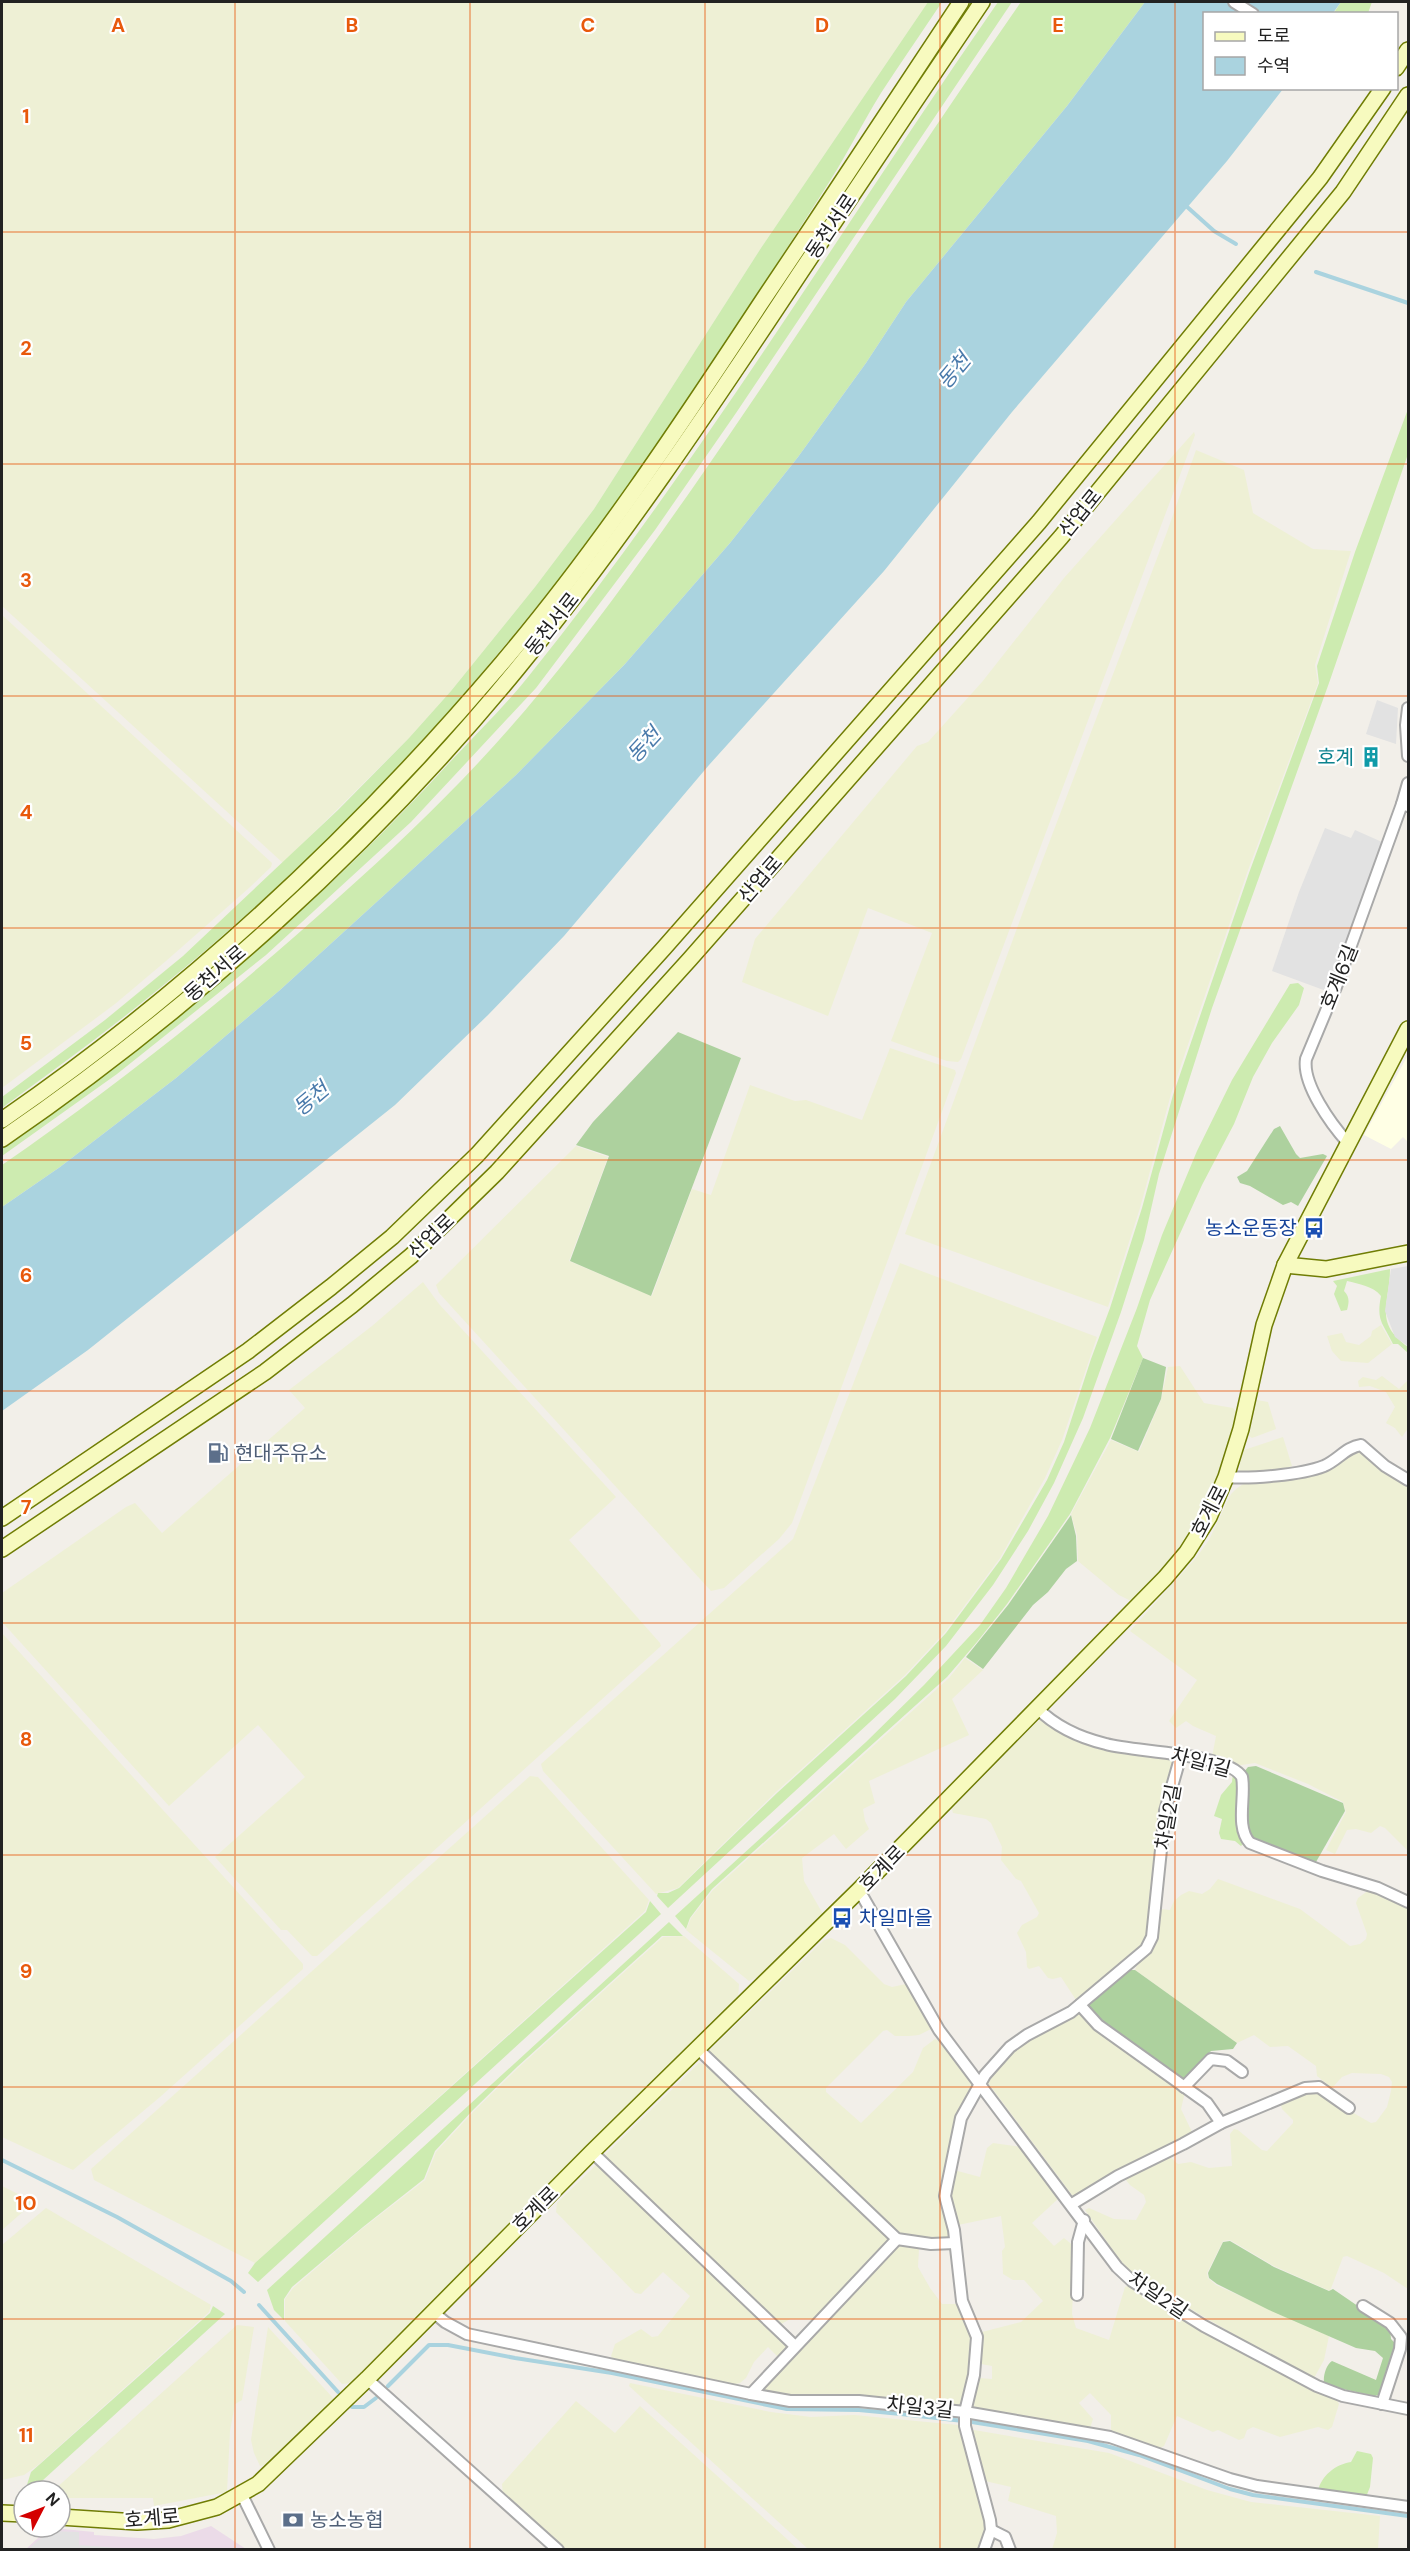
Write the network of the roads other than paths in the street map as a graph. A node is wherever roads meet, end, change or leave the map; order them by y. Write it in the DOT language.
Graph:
graph roads {
  1 [pos="961,2"];
  2 [pos="982,2"];
  3 [pos="1234,2"];
  4 [pos="1249,12"];
  5 [pos="1408,50"];
  6 [pos="1398,65"];
  7 [pos="1382,90"];
  8 [pos="1408,95"];
  9 [pos="1408,708"];
  10 [pos="1408,756"];
  11 [pos="1408,783"];
  12 [pos="1405,805"];
  13 [pos="1408,1029"];
  14 [pos="2,1120"];
  15 [pos="2,1139"];
  16 [pos="1348,1143"];
  17 [pos="1408,1253"];
  18 [pos="1285,1265"];
  19 [pos="1226,1477"];
  20 [pos="1408,1480"];
  21 [pos="2,1518"];
  22 [pos="2,1549"];
  23 [pos="1037,1708"];
  24 [pos="1181,1755"];
  25 [pos="859,1890"];
  26 [pos="1408,1902"];
  27 [pos="1080,2005"];
  28 [pos="698,2049"];
  29 [pos="1242,2072"];
  30 [pos="980,2084"];
  31 [pos="1184,2087"];
  32 [pos="1349,2108"];
  33 [pos="1221,2123"];
  34 [pos="592,2152"];
  35 [pos="1072,2204"];
  36 [pos="1084,2220"];
  37 [pos="897,2239"];
  38 [pos="955,2243"];
  39 [pos="1077,2295"];
  40 [pos="1362,2306"];
  41 [pos="433,2312"];
  42 [pos="795,2346"];
  43 [pos="367,2379"];
  44 [pos="751,2394"];
  45 [pos="1382,2404"];
  46 [pos="1408,2409"];
  47 [pos="965,2412"];
  48 [pos="242,2495"];
  49 [pos="1408,2507"];
  50 [pos="72,2518"];
  51 [pos="991,2530"];
  52 [pos="269,2550"];
  53 [pos="558,2550"];
  54 [pos="984,2550"];
  55 [pos="1010,2550"];
  1 -- 14 [label="main road, 동천서로"];
  2 -- 15 [label="main road, 동천서로"];
  3 -- 4 [label="street"];
  5 -- 6 [label="main road"];
  7 -- 21 [label="main road, 산업로"];
  8 -- 22 [label="main road, 산업로"];
  9 -- 10 [label="street"];
  11 -- 12 [label="street, 호계6길"];
  12 -- 16 [label="street, 호계6길"];
  13 -- 16 [label="main road, 호계로"];
  16 -- 18 [label="main road, 호계로"];
  17 -- 18 [label="main road"];
  18 -- 19 [label="main road, 호계로"];
  19 -- 20 [label="street"];
  19 -- 23 [label="main road, 호계로"];
  23 -- 24 [label="street, 차일1길"];
  23 -- 25 [label="main road, 호계로"];
  24 -- 26 [label="street, 차일1길"];
  24 -- 27 [label="street, 차일2길"];
  25 -- 28 [label="main road, 호계로"];
  25 -- 30 [label="street, 차일2길"];
  27 -- 30 [label="street, 차일2길"];
  27 -- 31 [label="street"];
  28 -- 34 [label="main road, 호계로"];
  28 -- 37 [label="street"];
  29 -- 31 [label="street"];
  30 -- 35 [label="street, 차일2길"];
  30 -- 38 [label="street, 차일2길"];
  31 -- 33 [label="street"];
  32 -- 33 [label="street"];
  33 -- 35 [label="street"];
  34 -- 41 [label="main road, 호계로"];
  34 -- 42 [label="street"];
  35 -- 36 [label="street, 차일2길"];
  36 -- 39 [label="street"];
  36 -- 45 [label="street, 차일2길"];
  37 -- 38 [label="street"];
  37 -- 42 [label="street"];
  38 -- 47 [label="street, 차일2길"];
  40 -- 45 [label="street"];
  41 -- 43 [label="main road, 호계로"];
  41 -- 44 [label="street, 차일3길"];
  42 -- 44 [label="street"];
  43 -- 48 [label="main road, 호계로"];
  43 -- 53 [label="street"];
  44 -- 47 [label="street, 차일3길"];
  45 -- 46 [label="street, 차일2길"];
  47 -- 49 [label="street, 차일3길"];
  47 -- 51 [label="street, 차일3길"];
  48 -- 50 [label="main road, 호계로"];
  48 -- 52 [label="street"];
  51 -- 54 [label="street"];
  51 -- 55 [label="street"];
}
